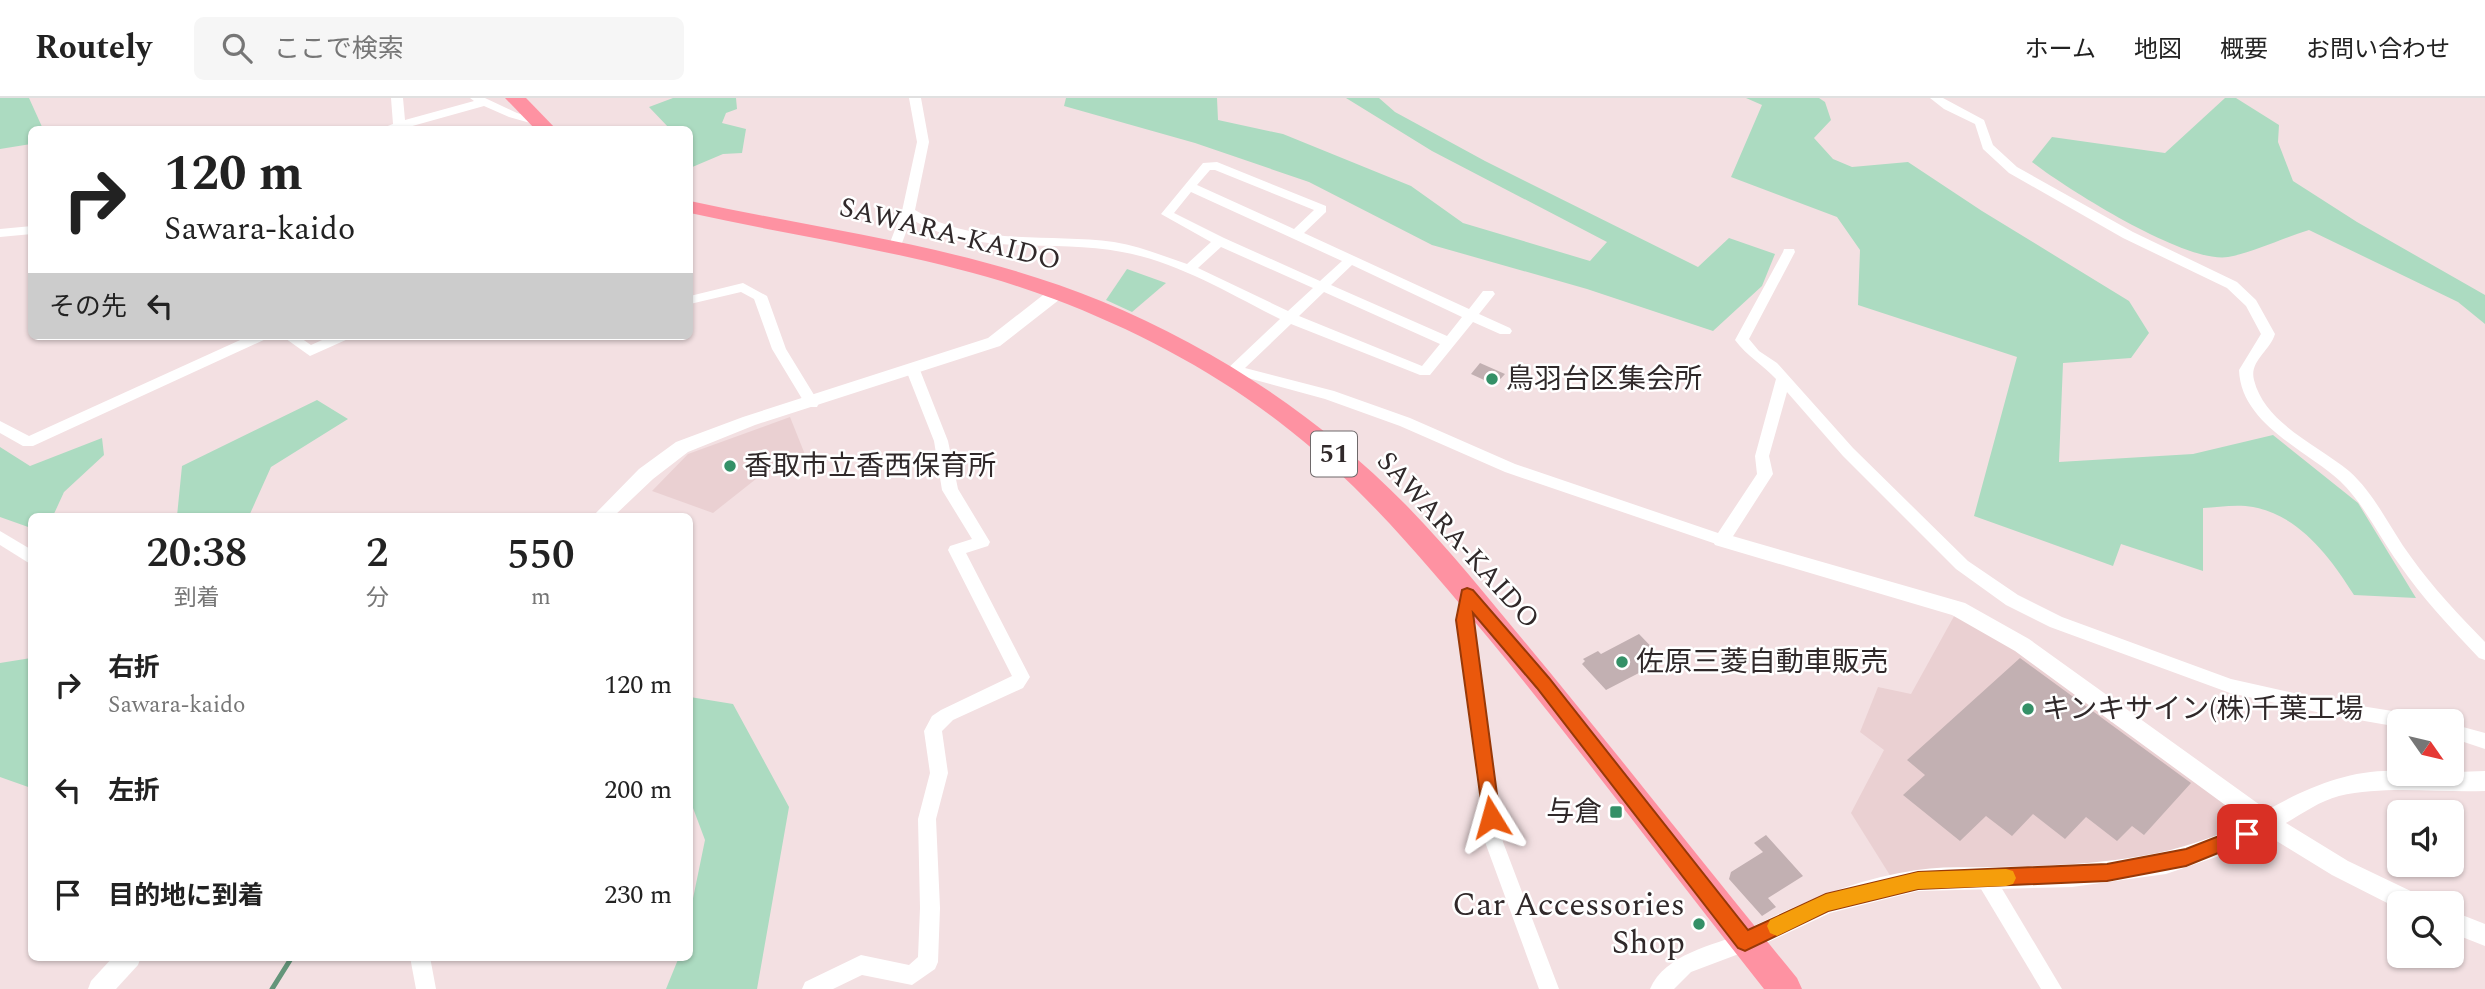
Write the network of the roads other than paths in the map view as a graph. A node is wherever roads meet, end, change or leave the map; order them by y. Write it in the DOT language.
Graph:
graph roads {
  1 [pos="397,98"];
  2 [pos="515,98"];
  3 [pos="915,98"];
  4 [pos="1936,98"];
  5 [pos="481,100"];
  6 [pos="399,125"];
  7 [pos="396,126"];
  8 [pos="545,126"];
  9 [pos="1189,186"];
  10 [pos="693,208"];
  11 [pos="908,211"];
  12 [pos="28,230"];
  13 [pos="0,233"];
  14 [pos="1296,233"];
  15 [pos="1219,241"];
  16 [pos="894,248"];
  17 [pos="1789,252"];
  18 [pos="1350,260"];
  19 [pos="1189,269"];
  20 [pos="1321,288"];
  21 [pos="1058,292"];
  22 [pos="1488,294"];
  23 [pos="693,299"];
  24 [pos="1472,316"];
  25 [pos="1290,318"];
  26 [pos="1506,331"];
  27 [pos="252,340"];
  28 [pos="295,340"];
  29 [pos="334,340"];
  30 [pos="1450,343"];
  31 [pos="913,370"];
  32 [pos="1231,372"];
  33 [pos="1783,379"];
  34 [pos="812,402"];
  35 [pos="0,426"];
  36 [pos="605,513"];
  37 [pos="0,537"];
  38 [pos="1722,540"];
  39 [pos="28,556"];
  40 [pos="1467,595"];
  41 [pos="2485,653"];
  42 [pos="2387,717"];
  43 [pos="2464,735"];
  44 [pos="2485,741"];
  45 [pos="2485,781"];
  46 [pos="2267,823"];
  47 [pos="1985,878"];
  48 [pos="2387,891"];
  49 [pos="2464,927"];
  50 [pos="2485,935"];
  51 [pos="1745,942"];
  52 [pos="125,961"];
  53 [pos="421,961"];
  54 [pos="100,989"];
  55 [pos="426,989"];
  56 [pos="811,989"];
  57 [pos="1549,989"];
  58 [pos="1660,989"];
  59 [pos="1785,989"];
  60 [pos="2052,989"];
  1 -- 6 [label="street"];
  2 -- 8 [label="highway"];
  3 -- 11 [label="street"];
  4 -- 41 [label="street"];
  5 -- 6 [label="street"];
  5 -- 8 [label="street"];
  6 -- 7 [label="street"];
  9 -- 14 [label="street"];
  9 -- 14 [label="street"];
  9 -- 15 [label="street"];
  10 -- 16 [label="highway, SAWARA-KAIDO / 51"];
  11 -- 16 [label="street"];
  11 -- 19 [label="street"];
  12 -- 13 [label="street"];
  14 -- 18 [label="street"];
  15 -- 19 [label="street"];
  15 -- 20 [label="street"];
  16 -- 21 [label="highway, SAWARA-KAIDO / 51"];
  17 -- 33 [label="street"];
  18 -- 20 [label="street"];
  18 -- 24 [label="street"];
  19 -- 25 [label="street"];
  20 -- 25 [label="street"];
  20 -- 30 [label="street"];
  21 -- 31 [label="street"];
  21 -- 32 [label="highway, SAWARA-KAIDO / 51"];
  22 -- 24 [label="street"];
  23 -- 34 [label="street"];
  24 -- 26 [label="street"];
  24 -- 30 [label="street"];
  25 -- 30 [label="street"];
  25 -- 32 [label="street"];
  27 -- 35 [label="street"];
  28 -- 29 [label="street"];
  31 -- 34 [label="street"];
  31 -- 56 [label="street"];
  32 -- 38 [label="street"];
  32 -- 40 [label="highway, SAWARA-KAIDO / 51"];
  33 -- 38 [label="street"];
  33 -- 42 [label="street"];
  34 -- 36 [label="street"];
  37 -- 39 [label="street"];
  38 -- 46 [label="street"];
  40 -- 51 [label="highway, SAWARA-KAIDO / 51"];
  40 -- 57 [label="street"];
  43 -- 44 [label="street"];
  45 -- 46 [label="street"];
  46 -- 47 [label="street"];
  46 -- 48 [label="street"];
  47 -- 51 [label="street"];
  47 -- 60 [label="street"];
  49 -- 50 [label="street"];
  51 -- 58 [label="street"];
  51 -- 59 [label="highway, SAWARA-KAIDO / 51"];
  52 -- 54 [label="street"];
  53 -- 55 [label="street"];
}
